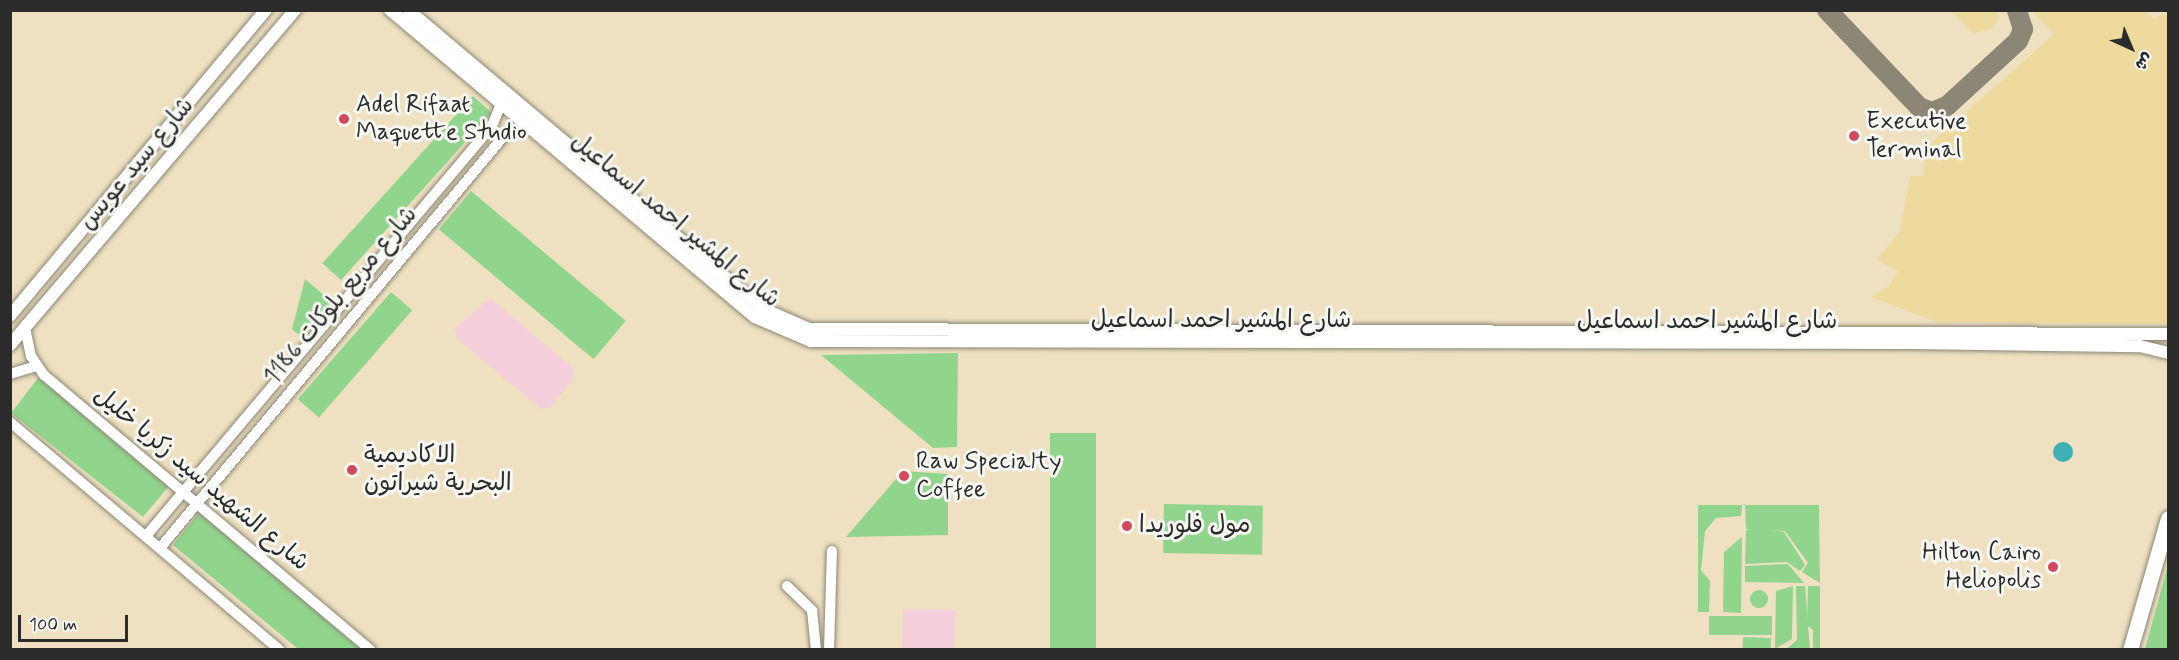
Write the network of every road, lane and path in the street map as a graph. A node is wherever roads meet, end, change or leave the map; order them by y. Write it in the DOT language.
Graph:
graph roads {
  1 [pos="266,10"];
  2 [pos="295,10"];
  3 [pos="390,10"];
  4 [pos="408,10"];
  5 [pos="417,26"];
  6 [pos="501,104"];
  7 [pos="525,124"];
  8 [pos="417,215"];
  9 [pos="428,225"];
  10 [pos="404,230"];
  11 [pos="415,240"];
  12 [pos="10,316"];
  13 [pos="25,328"];
  14 [pos="2169,334"];
  15 [pos="1160,337"];
  16 [pos="2057,339"];
  17 [pos="10,345"];
  18 [pos="2169,353"];
  19 [pos="37,366"];
  20 [pos="10,374"];
  21 [pos="10,422"];
  22 [pos="183,493"];
  23 [pos="197,504"];
  24 [pos="2169,518"];
  25 [pos="146,536"];
  26 [pos="160,548"];
  27 [pos="832,551"];
  28 [pos="787,586"];
  29 [pos="829,600"];
  30 [pos="808,603"];
  31 [pos="280,650"];
  32 [pos="370,650"];
  33 [pos="816,650"];
  34 [pos="830,650"];
  35 [pos="2130,650"];
  1 -- 12 [label="main road"];
  2 -- 13 [label="main road, شارع سيد عويس"];
  3 -- 5 [label="main road, شارع المشير احمد اسماعيل"];
  4 -- 5 [label="main road, شارع المشير احمد اسماعيل"];
  5 -- 6 [label="main road, شارع المشير احمد اسماعيل"];
  5 -- 15 [label="main road, شارع المشير احمد اسماعيل"];
  6 -- 7 [label="main road, شارع المشير احمد اسماعيل"];
  6 -- 8 [label="street, شارع مربع بلوكات 1186"];
  7 -- 9 [label="street, شارع مربع بلوكات 1186"];
  7 -- 15 [label="main road, شارع المشير احمد اسماعيل"];
  8 -- 9 [label="street"];
  8 -- 10 [label="street, شارع مربع بلوكات 1186"];
  9 -- 11 [label="street, شارع مربع بلوكات 1186"];
  10 -- 11 [label="street"];
  10 -- 22 [label="street, شارع مربع بلوكات 1186"];
  11 -- 23 [label="street, شارع مربع بلوكات 1186"];
  13 -- 17 [label="main road, شارع سيد عويس"];
  13 -- 19 [label="street"];
  14 -- 16 [label="main road, شارع المشير احمد اسماعيل"];
  15 -- 16 [label="main road, شارع المشير احمد اسماعيل"];
  16 -- 18 [label="main road, شارع المشير احمد اسماعيل"];
  19 -- 20 [label="street"];
  19 -- 22 [label="street, شارع الشهيد سيد زكريا خليل"];
  21 -- 25 [label="street"];
  22 -- 23 [label="street, شارع الشهيد سيد زكريا خليل"];
  22 -- 25 [label="street, شارع مربع بلوكات 1186"];
  23 -- 26 [label="street, شارع مربع بلوكات 1186"];
  23 -- 32 [label="street, شارع الشهيد سيد زكريا خليل"];
  24 -- 35 [label="highway"];
  25 -- 26 [label="street"];
  26 -- 31 [label="street"];
  27 -- 29 [label="street"];
  28 -- 30 [label="street"];
  29 -- 30 [label="street"];
  29 -- 34 [label="street"];
  30 -- 33 [label="street"];
}
